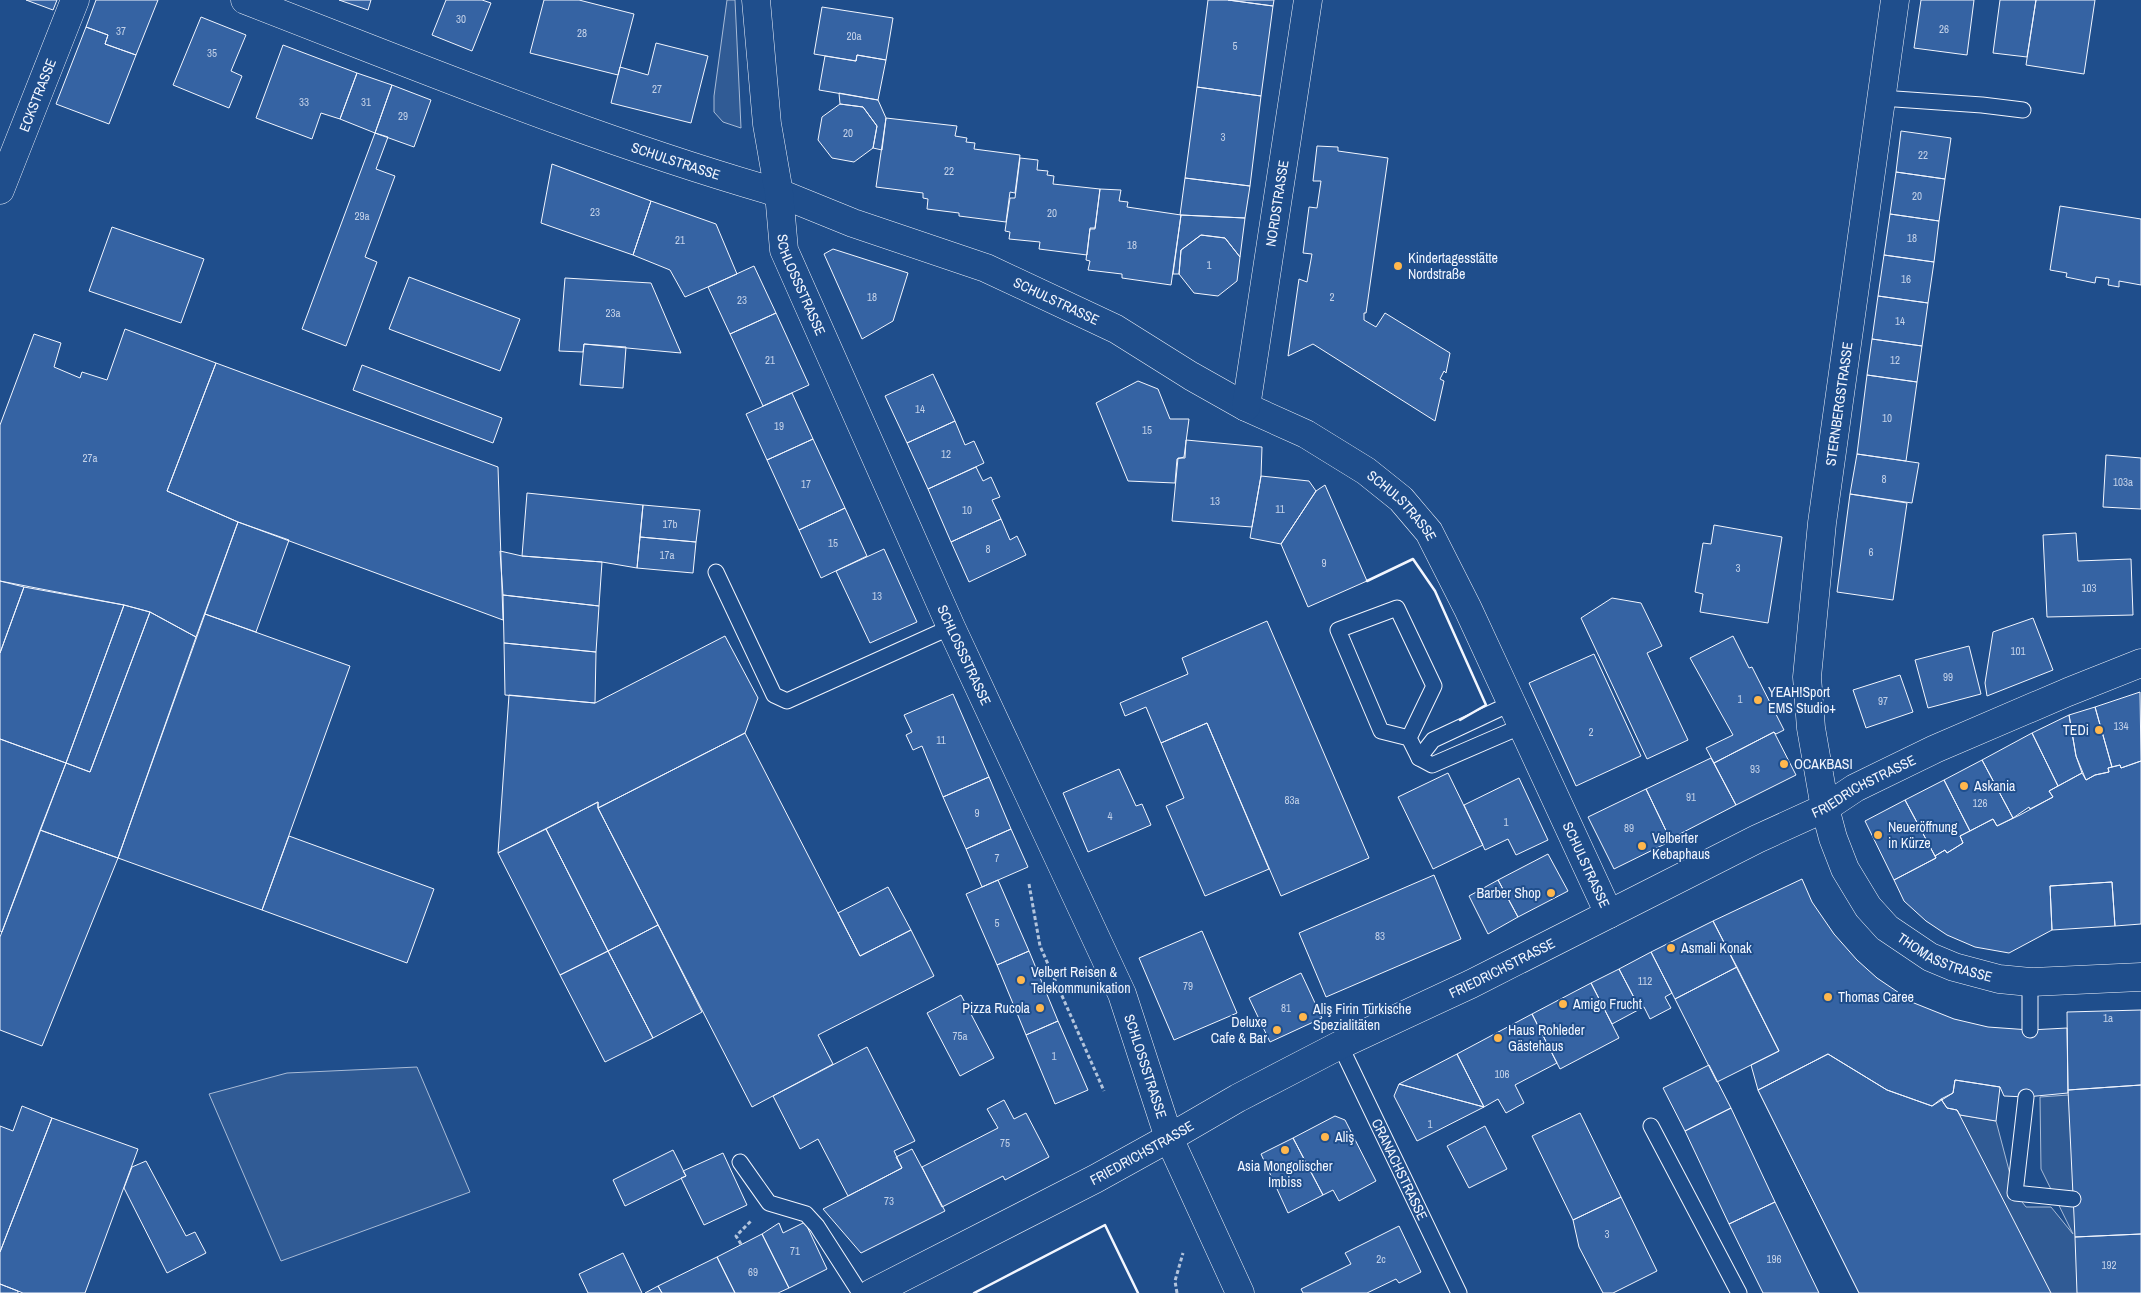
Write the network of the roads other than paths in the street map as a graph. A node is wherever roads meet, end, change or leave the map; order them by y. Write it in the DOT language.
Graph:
graph roads {
  1 [pos="75,0"];
  2 [pos="245,0"];
  3 [pos="756,0"];
  4 [pos="1308,0"];
  5 [pos="1895,0"];
  6 [pos="1881,98"];
  7 [pos="2023,110"];
  8 [pos="0,190"];
  9 [pos="779,193"];
  10 [pos="1246,407"];
  11 [pos="716,572"];
  12 [pos="951,627"];
  13 [pos="2141,663"];
  14 [pos="1517,715"];
  15 [pos="1409,738"];
  16 [pos="1419,758"];
  17 [pos="1825,808"];
  18 [pos="1609,914"];
  19 [pos="2141,977"];
  20 [pos="2030,982"];
  21 [pos="2030,1030"];
  22 [pos="1340,1045"];
  23 [pos="2026,1097"];
  24 [pos="1652,1126"];
  25 [pos="1169,1138"];
  26 [pos="740,1162"];
  27 [pos="2073,1199"];
  28 [pos="860,1293"];
  29 [pos="872,1293"];
  30 [pos="1240,1293"];
  31 [pos="1459,1293"];
  32 [pos="1739,1293"];
  1 -- 8 [label="street, ECKSTRASSE"];
  2 -- 9 [label="street, SCHULSTRASSE"];
  3 -- 9 [label="street, SCHLOSSSTRASSE"];
  4 -- 10 [label="street, NORDSTRASSE"];
  5 -- 6 [label="street, STERNBERGSTRASSE"];
  6 -- 7 [label="lane"];
  6 -- 17 [label="street, STERNBERGSTRASSE"];
  9 -- 10 [label="street, SCHULSTRASSE"];
  9 -- 12 [label="street, SCHLOSSSTRASSE"];
  10 -- 14 [label="street, SCHULSTRASSE"];
  11 -- 12 [label="lane"];
  12 -- 25 [label="street, SCHLOSSSTRASSE"];
  13 -- 17 [label="street, FRIEDRICHSTRASSE"];
  14 -- 16 [label="lane"];
  14 -- 16 [label="lane"];
  14 -- 18 [label="street, SCHULSTRASSE"];
  15 -- 15 [label="lane"];
  15 -- 16 [label="lane"];
  17 -- 18 [label="street, FRIEDRICHSTRASSE"];
  17 -- 20 [label="street, THOMASSTRASSE"];
  18 -- 22 [label="street, FRIEDRICHSTRASSE"];
  19 -- 20 [label="street, THOMASSTRASSE"];
  20 -- 21 [label="lane"];
  22 -- 25 [label="street, FRIEDRICHSTRASSE"];
  22 -- 31 [label="lane, CRANACHSTRASSE"];
  23 -- 27 [label="lane"];
  24 -- 32 [label="lane"];
  25 -- 29 [label="street, FRIEDRICHSTRASSE"];
  25 -- 30 [label="street, SCHLOSSSTRASSE"];
  26 -- 28 [label="lane"];
}
